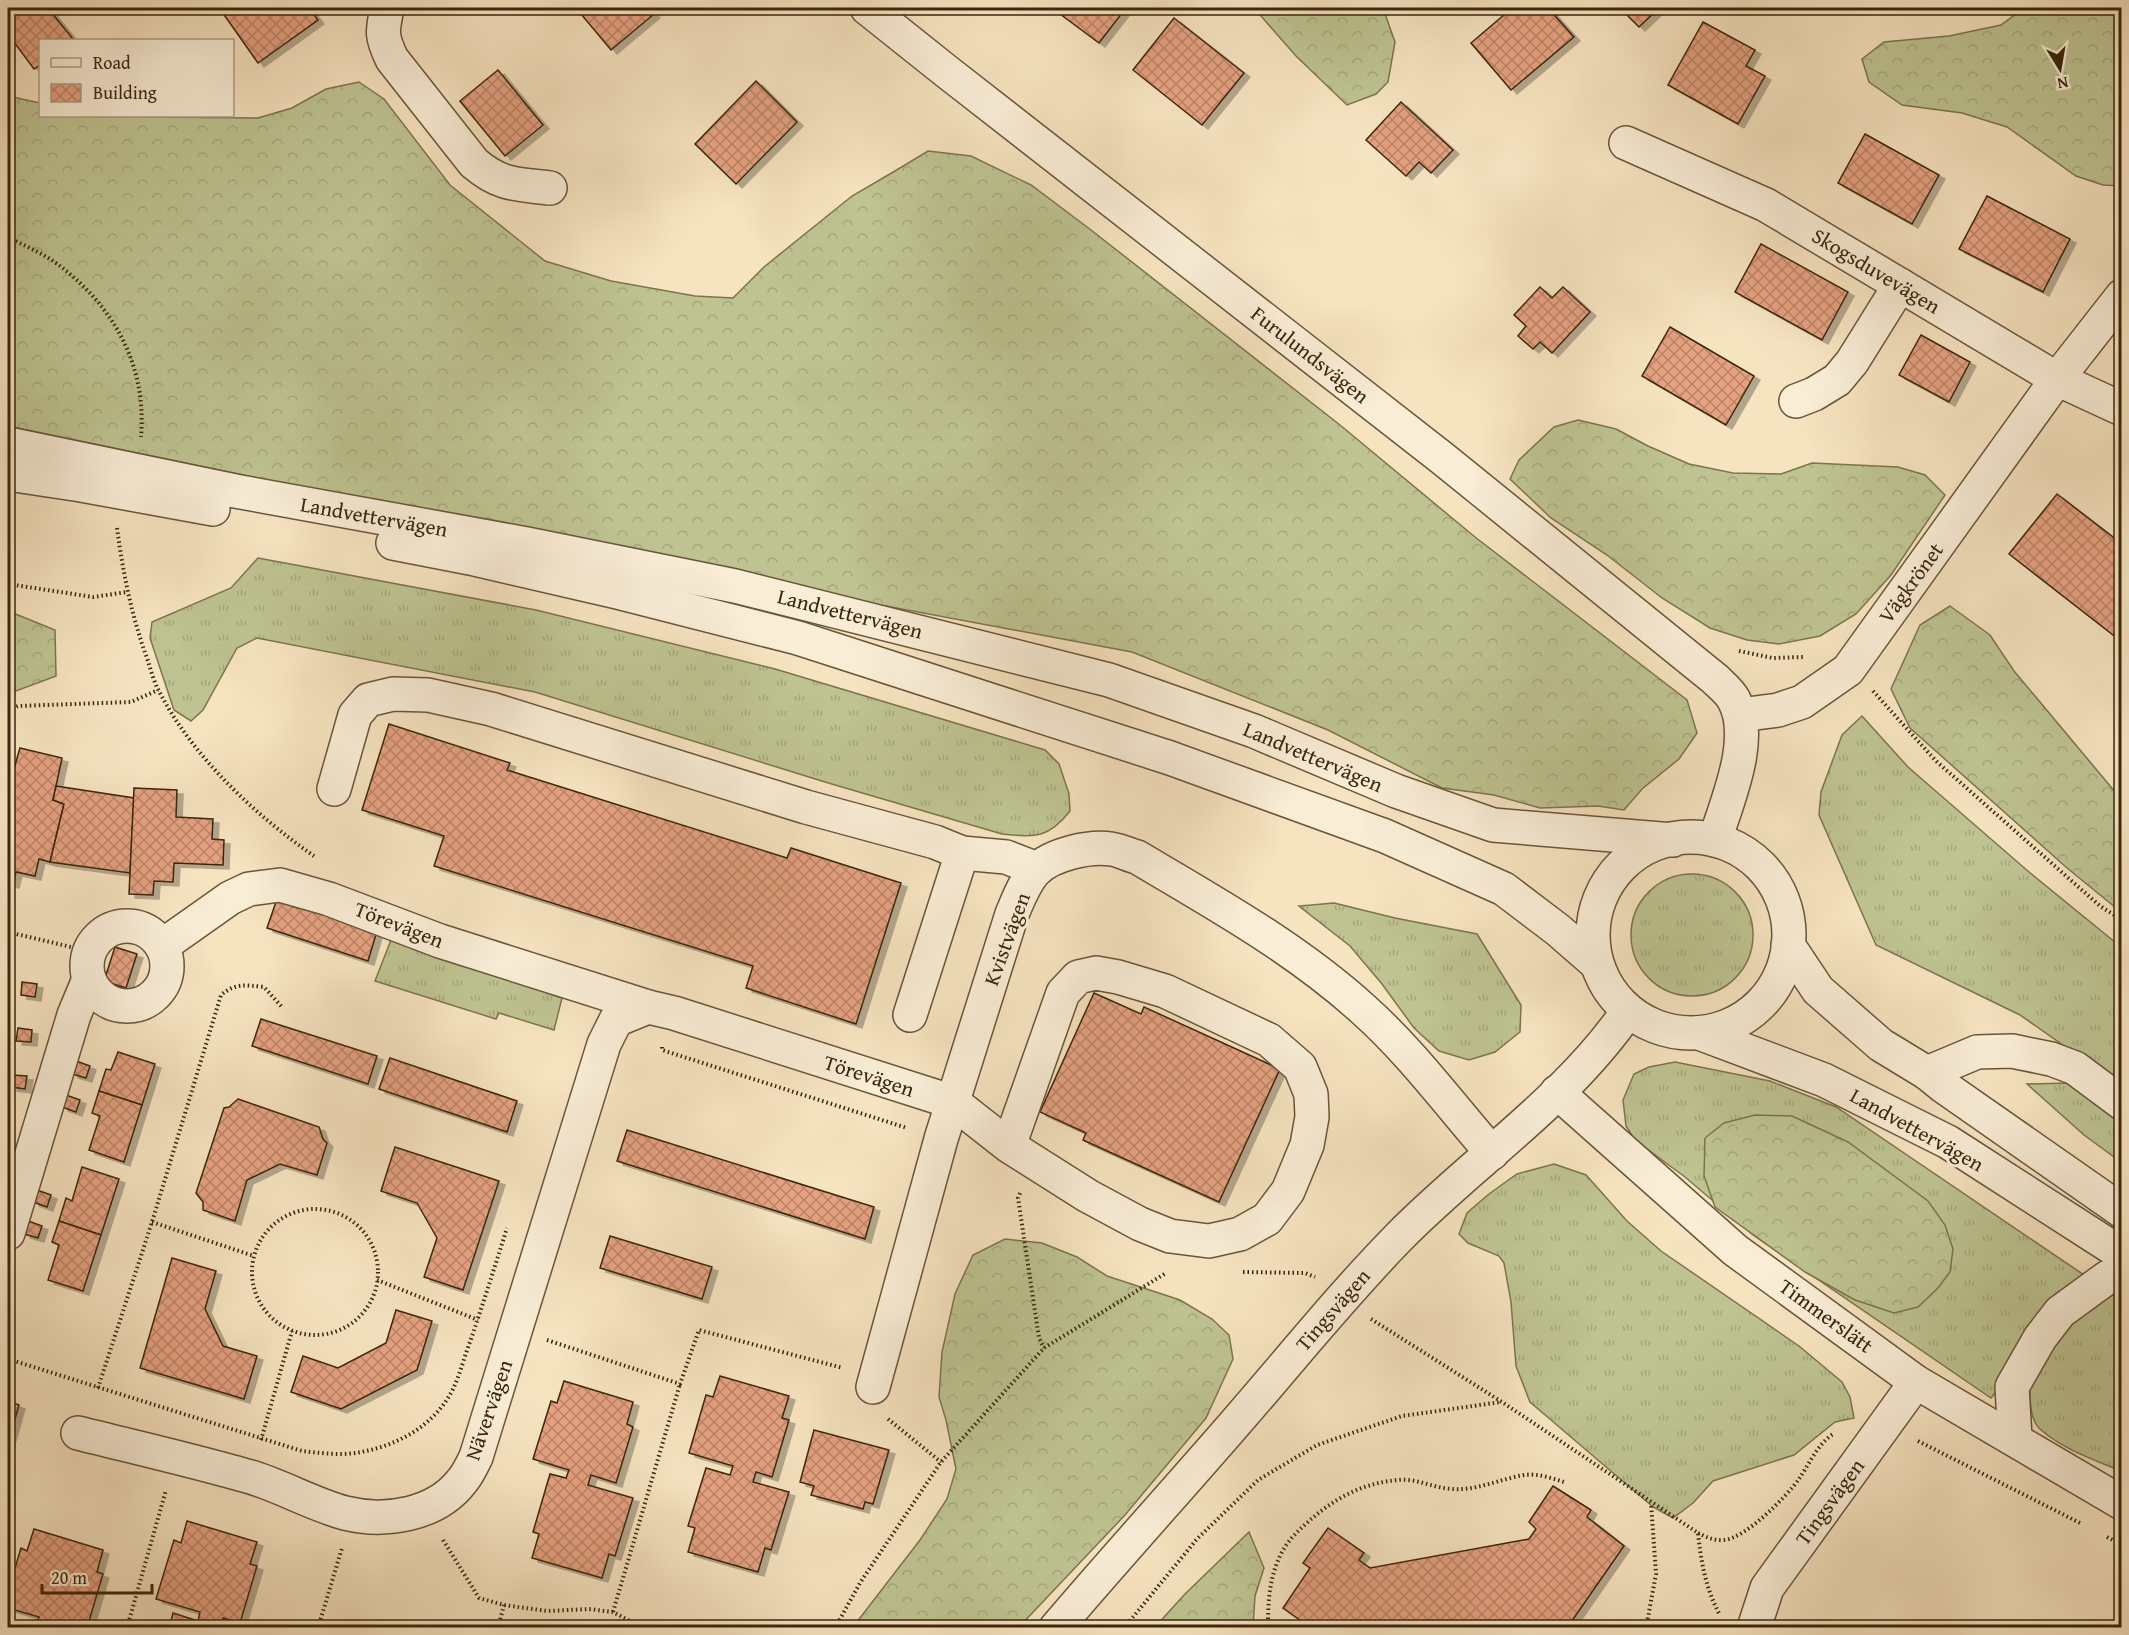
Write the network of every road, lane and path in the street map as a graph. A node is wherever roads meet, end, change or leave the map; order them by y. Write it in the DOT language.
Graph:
graph roads {
  1 [pos="387,8"];
  2 [pos="867,8"];
  3 [pos="1626,143"];
  4 [pos="550,188"];
  5 [pos="8,237"];
  6 [pos="1900,285"];
  7 [pos="2121,296"];
  8 [pos="2058,379"];
  9 [pos="1796,401"];
  10 [pos="2121,409"];
  11 [pos="8,444"];
  12 [pos="141,445"];
  13 [pos="8,474"];
  14 [pos="8,584"];
  15 [pos="127,592"];
  16 [pos="1735,650"];
  17 [pos="1848,670"];
  18 [pos="158,690"];
  19 [pos="8,710"];
  20 [pos="1740,715"];
  21 [pos="334,789"];
  22 [pos="1673,840"];
  23 [pos="1715,840"];
  24 [pos="962,853"];
  25 [pos="1037,869"];
  26 [pos="2121,920"];
  27 [pos="8,932"];
  28 [pos="1788,945"];
  29 [pos="162,946"];
  30 [pos="1597,964"];
  31 [pos="89,965"];
  32 [pos="282,1007"];
  33 [pos="648,1007"];
  34 [pos="1628,1011"];
  35 [pos="910,1015"];
  36 [pos="1699,1033"];
  37 [pos="1927,1073"];
  38 [pos="1557,1092"];
  39 [pos="953,1102"];
  40 [pos="2121,1103"];
  41 [pos="1009,1146"];
  42 [pos="1492,1153"];
  43 [pos="1022,1184"];
  44 [pos="2121,1212"];
  45 [pos="510,1217"];
  46 [pos="152,1222"];
  47 [pos="8,1233"];
  48 [pos="2121,1254"];
  49 [pos="254,1256"];
  50 [pos="1169,1270"];
  51 [pos="2121,1275"];
  52 [pos="377,1280"];
  53 [pos="1366,1316"];
  54 [pos="478,1320"];
  55 [pos="292,1331"];
  56 [pos="544,1339"];
  57 [pos="1044,1348"];
  58 [pos="8,1359"];
  59 [pos="1916,1382"];
  60 [pos="680,1384"];
  61 [pos="98,1388"];
  62 [pos="873,1388"];
  63 [pos="1502,1402"];
  64 [pos="1884,1428"];
  65 [pos="78,1433"];
  66 [pos="262,1437"];
  67 [pos="2015,1438"];
  68 [pos="941,1462"];
  69 [pos="249,1476"];
  70 [pos="1564,1482"];
  71 [pos="167,1484"];
  72 [pos="1651,1502"];
  73 [pos="2121,1503"];
  74 [pos="2089,1527"];
  75 [pos="1698,1533"];
  76 [pos="2099,1533"];
  77 [pos="441,1536"];
  78 [pos="344,1541"];
  79 [pos="2121,1545"];
  80 [pos="504,1605"];
  81 [pos="613,1612"];
  82 [pos="1721,1617"];
  83 [pos="127,1628"];
  84 [pos="318,1628"];
  85 [pos="498,1628"];
  86 [pos="643,1628"];
  87 [pos="835,1628"];
  88 [pos="1056,1628"];
  89 [pos="1124,1628"];
  90 [pos="1268,1628"];
  91 [pos="1646,1628"];
  92 [pos="1754,1628"];
  1 -- 4 [label="street"];
  2 -- 20 [label="street, Furulundsvägen"];
  3 -- 6 [label="street, Skogsduvevägen"];
  5 -- 12 [label="path"];
  6 -- 8 [label="street, Skogsduvevägen"];
  6 -- 9 [label="street"];
  7 -- 8 [label="street, Vägkrönet"];
  8 -- 10 [label="street, Skogsduvevägen"];
  8 -- 17 [label="street, Vägkrönet"];
  11 -- 22 [label="street, Landvettervägen"];
  13 -- 30 [label="street, Landvettervägen"];
  14 -- 15 [label="path"];
  16 -- 17 [label="path"];
  17 -- 20 [label="street, Vägkrönet"];
  17 -- 26 [label="path"];
  18 -- 19 [label="path"];
  20 -- 23 [label="street"];
  21 -- 24 [label="street"];
  22 -- 23 [label="street"];
  22 -- 30 [label="street"];
  23 -- 28 [label="street"];
  24 -- 25 [label="street"];
  24 -- 35 [label="street"];
  25 -- 39 [label="street, Kvistvägen"];
  25 -- 42 [label="street, Kvistvägen"];
  27 -- 31 [label="path"];
  28 -- 36 [label="street"];
  28 -- 37 [label="street, Landvettervägen"];
  29 -- 31 [label="street"];
  29 -- 31 [label="street"];
  29 -- 33 [label="street, Törevägen"];
  30 -- 34 [label="street"];
  31 -- 47 [label="street"];
  32 -- 46 [label="path"];
  33 -- 39 [label="street, Törevägen"];
  33 -- 69 [label="street, Nävervägen"];
  34 -- 36 [label="street"];
  34 -- 38 [label="street, Tingsvägen"];
  36 -- 48 [label="street, Landvettervägen"];
  37 -- 40 [label="street"];
  37 -- 44 [label="street, Landvettervägen"];
  38 -- 42 [label="street, Tingsvägen"];
  38 -- 59 [label="street, Timmerslätt"];
  39 -- 41 [label="street"];
  39 -- 62 [label="street, Kvistvägen"];
  41 -- 41 [label="street"];
  42 -- 88 [label="street, Tingsvägen"];
  43 -- 57 [label="path"];
  45 -- 54 [label="path"];
  46 -- 49 [label="path"];
  46 -- 61 [label="path"];
  49 -- 52 [label="path"];
  49 -- 55 [label="path"];
  50 -- 57 [label="path"];
  51 -- 67 [label="street"];
  52 -- 54 [label="path"];
  52 -- 55 [label="path"];
  53 -- 63 [label="path"];
  54 -- 66 [label="path"];
  55 -- 66 [label="path"];
  56 -- 60 [label="path"];
  57 -- 68 [label="path"];
  58 -- 61 [label="path"];
  59 -- 64 [label="street, Tingsvägen"];
  59 -- 67 [label="street, Timmerslätt"];
  60 -- 62 [label="path"];
  60 -- 81 [label="path"];
  61 -- 66 [label="path"];
  62 -- 68 [label="path"];
  63 -- 72 [label="path"];
  63 -- 89 [label="path"];
  64 -- 74 [label="path"];
  64 -- 75 [label="path"];
  64 -- 92 [label="street, Tingsvägen"];
  65 -- 69 [label="street, Nävervägen"];
  66 -- 69 [label="path"];
  67 -- 73 [label="street, Timmerslätt"];
  68 -- 87 [label="path"];
  70 -- 90 [label="path"];
  71 -- 83 [label="path"];
  72 -- 75 [label="path"];
  72 -- 91 [label="path"];
  75 -- 82 [label="path"];
  76 -- 79 [label="path"];
  77 -- 80 [label="path"];
  78 -- 84 [label="path"];
  80 -- 81 [label="path"];
  80 -- 85 [label="path"];
  81 -- 86 [label="path"];
}
